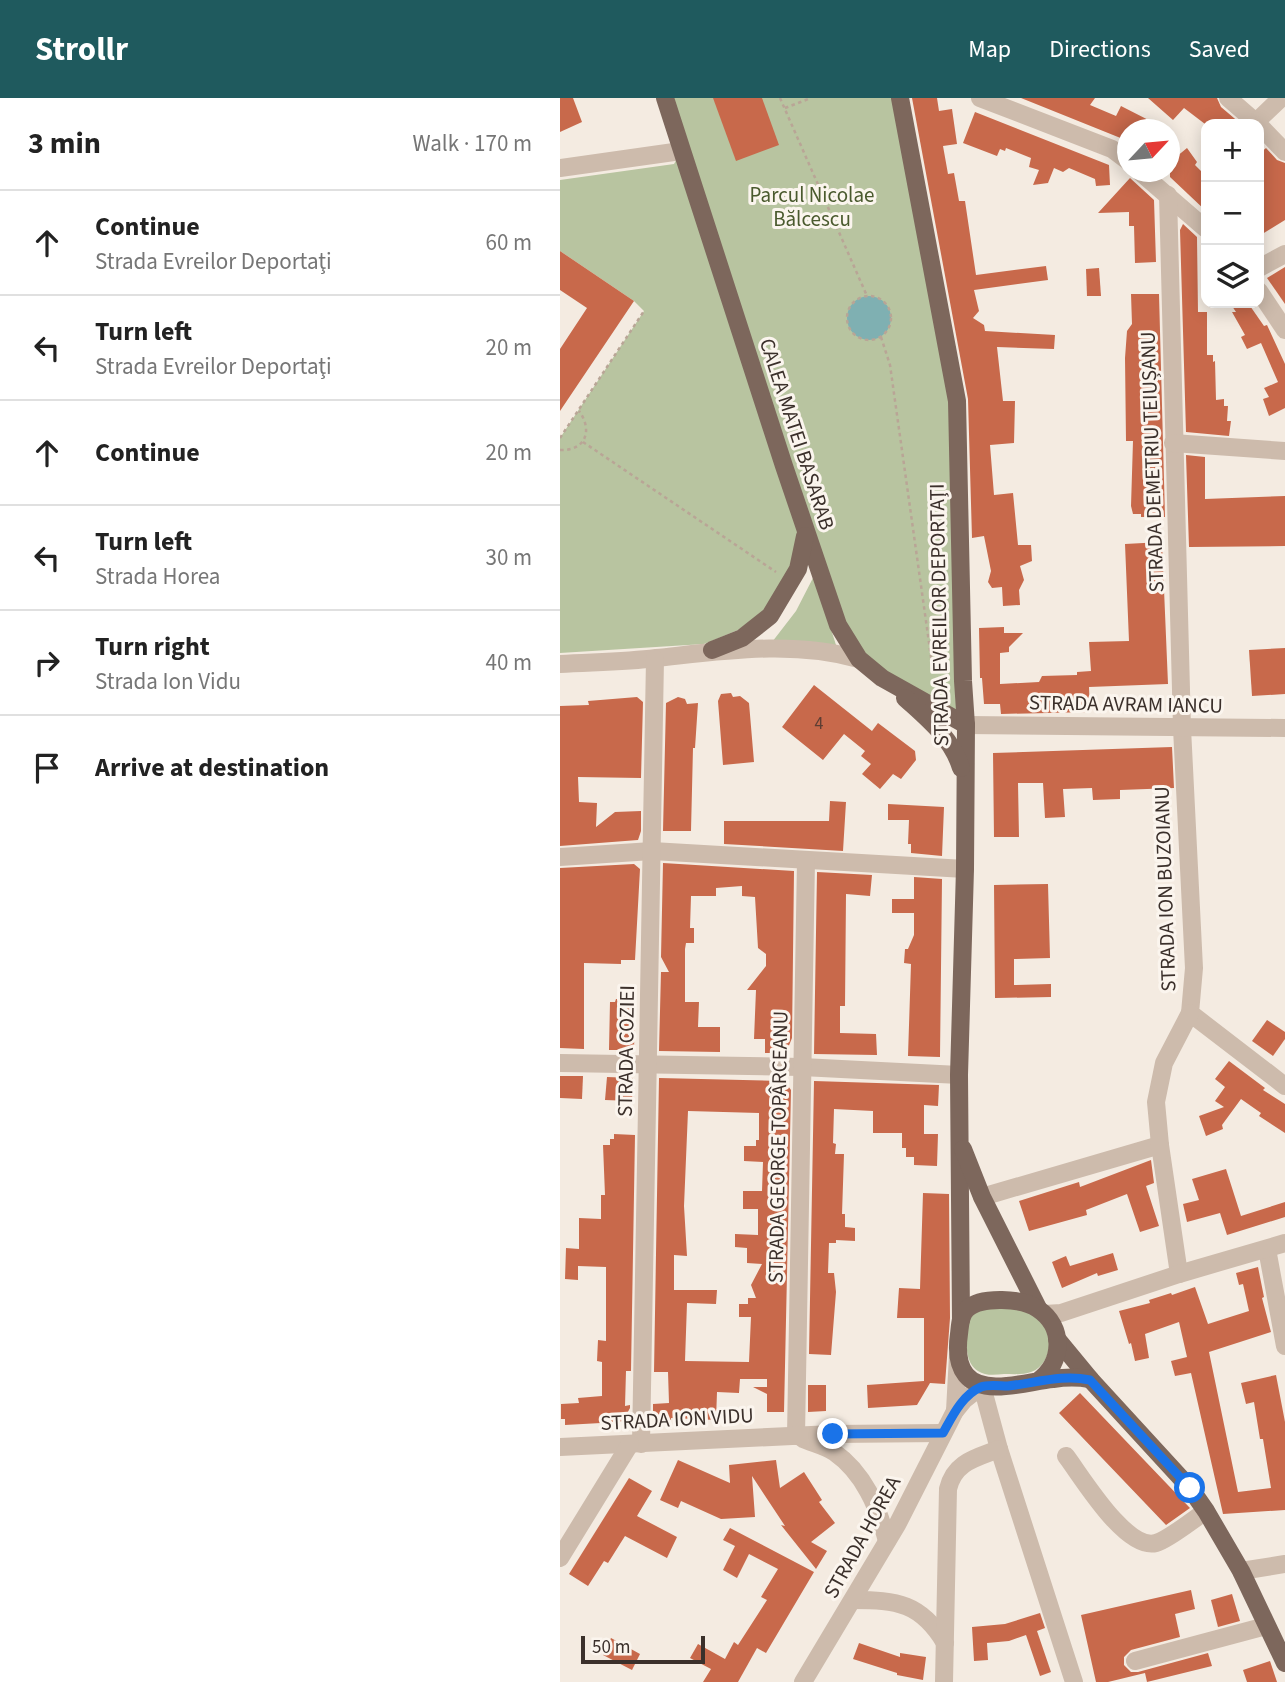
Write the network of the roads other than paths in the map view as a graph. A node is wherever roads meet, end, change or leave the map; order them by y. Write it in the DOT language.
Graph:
graph roads {
  1 [pos="665,98"];
  2 [pos="900,98"];
  3 [pos="980,98"];
  4 [pos="1228,98"];
  5 [pos="1281,98"];
  6 [pos="1252,119"];
  7 [pos="1262,119"];
  8 [pos="1264,130"];
  9 [pos="681,151"];
  10 [pos="1285,152"];
  11 [pos="1117,153"];
  12 [pos="560,169"];
  13 [pos="1152,182"];
  14 [pos="1168,195"];
  15 [pos="1201,225"];
  16 [pos="1285,254"];
  17 [pos="1264,265"];
  18 [pos="1264,298"];
  19 [pos="1285,330"];
  20 [pos="1173,443"];
  21 [pos="1285,452"];
  22 [pos="806,532"];
  23 [pos="712,650"];
  24 [pos="655,659"];
  25 [pos="859,659"];
  26 [pos="560,664"];
  27 [pos="882,678"];
  28 [pos="966,725"];
  29 [pos="1182,728"];
  30 [pos="1285,728"];
  31 [pos="964,778"];
  32 [pos="652,851"];
  33 [pos="560,857"];
  34 [pos="806,859"];
  35 [pos="965,869"];
  36 [pos="1190,1013"];
  37 [pos="560,1063"];
  38 [pos="648,1065"];
  39 [pos="802,1067"];
  40 [pos="959,1075"];
  41 [pos="1285,1086"];
  42 [pos="959,1135"];
  43 [pos="1160,1145"];
  44 [pos="982,1197"];
  45 [pos="1285,1243"];
  46 [pos="1267,1249"];
  47 [pos="1179,1274"];
  48 [pos="1041,1311"];
  49 [pos="961,1320"];
  50 [pos="1057,1339"];
  51 [pos="1285,1346"];
  52 [pos="958,1355"];
  53 [pos="1090,1380"];
  54 [pos="1038,1381"];
  55 [pos="982,1386"];
  56 [pos="955,1411"];
  57 [pos="943,1433"];
  58 [pos="796,1436"];
  59 [pos="636,1444"];
  60 [pos="560,1447"];
  61 [pos="999,1449"];
  62 [pos="1066,1456"];
  63 [pos="1206,1511"];
  64 [pos="887,1541"];
  65 [pos="560,1558"];
  66 [pos="1285,1564"];
  67 [pos="1241,1571"];
  68 [pos="853,1600"];
  69 [pos="1266,1626"];
  70 [pos="945,1643"];
  71 [pos="1135,1661"];
  72 [pos="1285,1663"];
  73 [pos="803,1682"];
  74 [pos="944,1682"];
  75 [pos="1074,1682"];
  1 -- 9 [label="main road, CALEA MATEI BASARAB"];
  2 -- 28 [label="main road, STRADA EVREILOR DEPORTAŢI"];
  3 -- 11 [label="street"];
  4 -- 6 [label="street"];
  5 -- 7 [label="street"];
  8 -- 10 [label="street"];
  9 -- 12 [label="street"];
  9 -- 22 [label="main road, CALEA MATEI BASARAB"];
  13 -- 14 [label="street"];
  14 -- 15 [label="street"];
  14 -- 20 [label="street, STRADA DEMETRIU TEIUȘANU"];
  16 -- 17 [label="street"];
  18 -- 19 [label="street"];
  20 -- 21 [label="street"];
  20 -- 29 [label="street, STRADA DEMETRIU TEIUȘANU"];
  22 -- 23 [label="main road"];
  22 -- 25 [label="main road, CALEA MATEI BASARAB"];
  23 -- 24 [label="street"];
  23 -- 25 [label="street"];
  24 -- 26 [label="street"];
  24 -- 32 [label="street, STRADA COZIEI"];
  25 -- 27 [label="main road, CALEA MATEI BASARAB"];
  27 -- 28 [label="main road, CALEA MATEI BASARAB"];
  27 -- 31 [label="main road"];
  28 -- 29 [label="street, STRADA AVRAM IANCU"];
  28 -- 31 [label="main road, STRADA EVREILOR DEPORTAŢI"];
  29 -- 30 [label="street, STRADA AVRAM IANCU"];
  29 -- 36 [label="street, STRADA ION BUZOIANU"];
  31 -- 35 [label="main road, STRADA EVREILOR DEPORTAŢI"];
  32 -- 33 [label="street"];
  32 -- 34 [label="street"];
  32 -- 38 [label="street, STRADA COZIEI"];
  34 -- 35 [label="street"];
  34 -- 39 [label="street, STRADA GEORGE TOPÂRCEANU"];
  35 -- 40 [label="main road, STRADA EVREILOR DEPORTAŢI"];
  36 -- 41 [label="street, STRADA ION BUZOIANU"];
  36 -- 43 [label="street"];
  37 -- 38 [label="street"];
  38 -- 39 [label="street"];
  38 -- 59 [label="street, STRADA COZIEI"];
  39 -- 40 [label="street"];
  39 -- 58 [label="street, STRADA GEORGE TOPÂRCEANU"];
  40 -- 42 [label="main road, STRADA EVREILOR DEPORTAŢI"];
  42 -- 44 [label="main road, STRADA EVREILOR DEPORTAŢI"];
  42 -- 49 [label="main road, STRADA EVREILOR DEPORTAŢI"];
  43 -- 44 [label="street"];
  43 -- 47 [label="street"];
  44 -- 48 [label="main road, STRADA EVREILOR DEPORTAŢI"];
  45 -- 46 [label="street"];
  46 -- 47 [label="street"];
  46 -- 51 [label="street"];
  47 -- 48 [label="street"];
  48 -- 49 [label="main road"];
  48 -- 50 [label="main road"];
  49 -- 52 [label="main road"];
  50 -- 53 [label="main road"];
  50 -- 54 [label="main road"];
  52 -- 55 [label="main road"];
  52 -- 56 [label="street, STRADA HOREA"];
  53 -- 54 [label="main road"];
  53 -- 63 [label="main road"];
  54 -- 55 [label="main road"];
  55 -- 56 [label="street, STRADA HOREA"];
  55 -- 61 [label="street"];
  56 -- 57 [label="street, STRADA HOREA"];
  57 -- 58 [label="street, STRADA ION VIDU"];
  57 -- 64 [label="street, STRADA HOREA"];
  58 -- 59 [label="street, STRADA ION VIDU"];
  58 -- 64 [label="street, STRADA ION VIDU"];
  59 -- 60 [label="street, STRADA ION VIDU"];
  59 -- 65 [label="street"];
  61 -- 70 [label="street"];
  61 -- 75 [label="street"];
  62 -- 63 [label="street"];
  63 -- 67 [label="main road"];
  64 -- 68 [label="street, STRADA HOREA"];
  66 -- 67 [label="street"];
  67 -- 69 [label="main road"];
  68 -- 70 [label="street"];
  68 -- 73 [label="street, STRADA HOREA"];
  69 -- 71 [label="street"];
  69 -- 72 [label="main road"];
  70 -- 74 [label="street"];
}
